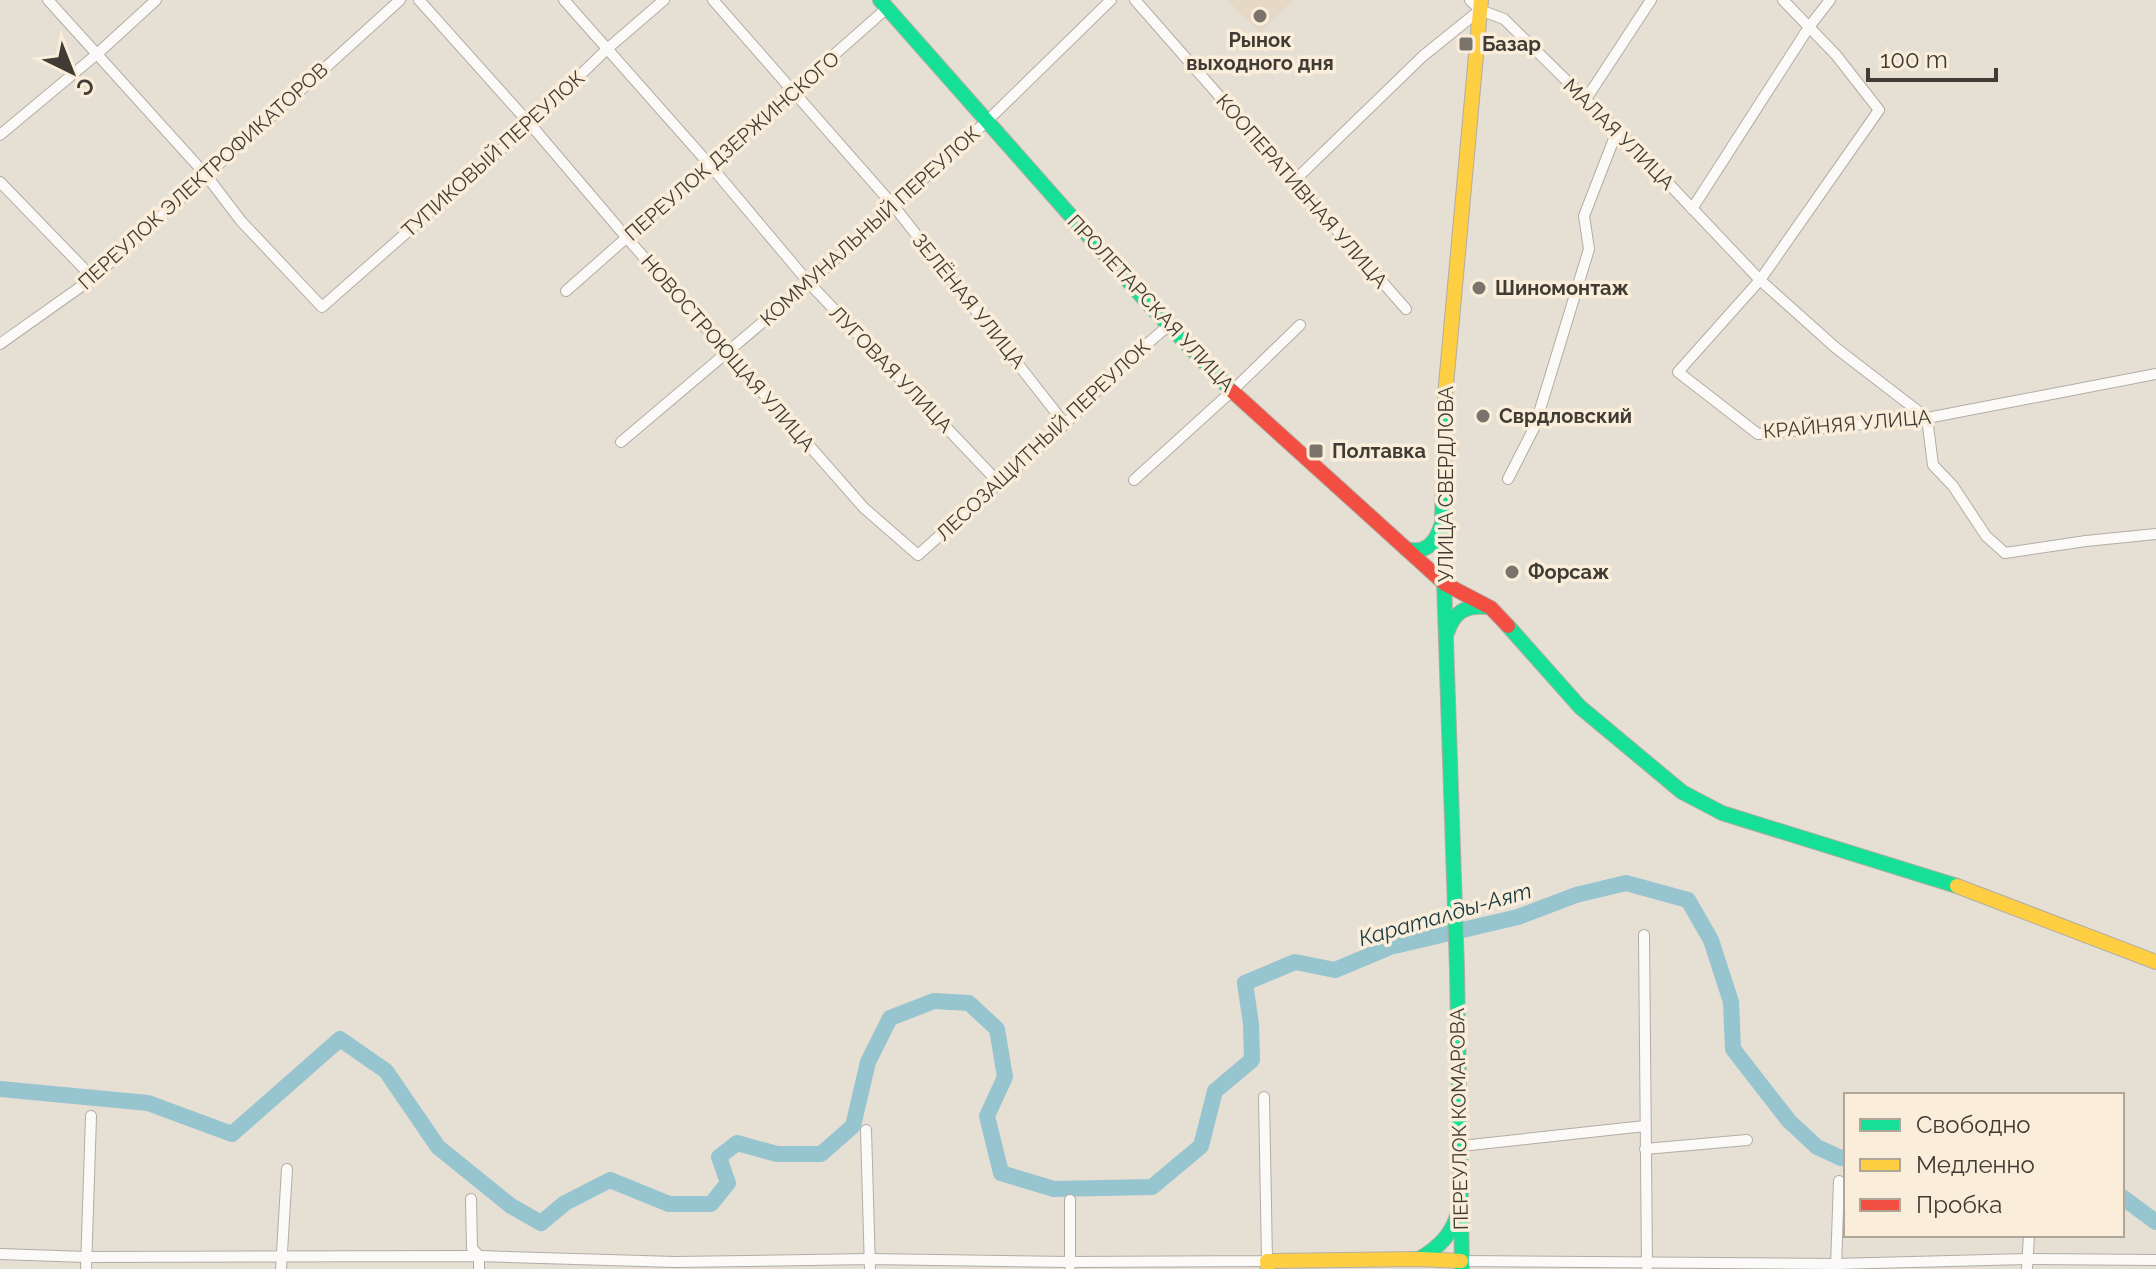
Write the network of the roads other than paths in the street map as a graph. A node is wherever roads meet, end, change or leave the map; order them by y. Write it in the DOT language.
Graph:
graph roads {
  1 [pos="48,0"];
  2 [pos="156,0"];
  3 [pos="400,0"];
  4 [pos="419,0"];
  5 [pos="564,0"];
  6 [pos="664,0"];
  7 [pos="713,0"];
  8 [pos="1111,0"];
  9 [pos="1135,0"];
  10 [pos="1651,0"];
  11 [pos="1783,0"];
  12 [pos="1830,0"];
  13 [pos="888,3"];
  14 [pos="1477,3"];
  15 [pos="1809,27"];
  16 [pos="607,49"];
  17 [pos="97,54"];
  18 [pos="793,91"];
  19 [pos="1586,99"];
  20 [pos="986,122"];
  21 [pos="530,124"];
  22 [pos="1617,131"];
  23 [pos="0,135"];
  24 [pos="709,164"];
  25 [pos="206,175"];
  26 [pos="1294,181"];
  27 [pos="0,182"];
  28 [pos="893,205"];
  29 [pos="1692,209"];
  30 [pos="627,238"];
  31 [pos="93,278"];
  32 [pos="1760,280"];
  33 [pos="809,283"];
  34 [pos="566,291"];
  35 [pos="1406,309"];
  36 [pos="1169,325"];
  37 [pos="1300,325"];
  38 [pos="0,344"];
  39 [pos="728,353"];
  40 [pos="2156,374"];
  41 [pos="1232,391"];
  42 [pos="1927,418"];
  43 [pos="1065,424"];
  44 [pos="621,442"];
  45 [pos="1508,479"];
  46 [pos="1134,480"];
  47 [pos="999,483"];
  48 [pos="1442,521"];
  49 [pos="2156,534"];
  50 [pos="1406,549"];
  51 [pos="918,555"];
  52 [pos="1445,584"];
  53 [pos="1491,608"];
  54 [pos="1446,638"];
  55 [pos="1644,935"];
  56 [pos="2156,962"];
  57 [pos="1457,969"];
  58 [pos="1264,1097"];
  59 [pos="91,1116"];
  60 [pos="1645,1126"];
  61 [pos="866,1130"];
  62 [pos="1747,1140"];
  63 [pos="1461,1146"];
  64 [pos="1645,1149"];
  65 [pos="287,1169"];
  66 [pos="1839,1181"];
  67 [pos="471,1199"];
  68 [pos="1070,1200"];
  69 [pos="1460,1210"];
  70 [pos="2029,1237"];
  71 [pos="0,1254"];
  72 [pos="281,1255"];
  73 [pos="479,1256"];
  74 [pos="1419,1259"];
  75 [pos="2156,1260"];
  76 [pos="86,1263"];
  77 [pos="870,1264"];
  78 [pos="2027,1264"];
  79 [pos="675,1265"];
  80 [pos="1268,1265"];
  81 [pos="1462,1265"];
  82 [pos="1070,1266"];
  83 [pos="1647,1266"];
  84 [pos="1836,1266"];
  85 [pos="281,1269"];
  86 [pos="479,1269"];
  1 -- 17 [label="street"];
  2 -- 17 [label="street"];
  3 -- 25 [label="street, ПЕРЕУЛОК ЭЛЕКТРОФИКАТОРОВ"];
  4 -- 21 [label="street, НОВОСТРОЮЩАЯ УЛИЦА"];
  5 -- 16 [label="street, ЛУГОВАЯ УЛИЦА"];
  6 -- 16 [label="street, ТУПИКОВЫЙ ПЕРЕУЛОК"];
  7 -- 18 [label="street, ЗЕЛЁНАЯ УЛИЦА"];
  8 -- 20 [label="street, КОММУНАЛЬНЫЙ ПЕРЕУЛОК"];
  9 -- 26 [label="street, КООПЕРАТИВНАЯ УЛИЦА"];
  10 -- 19 [label="street"];
  11 -- 15 [label="street"];
  12 -- 15 [label="street"];
  13 -- 18 [label="street, ПЕРЕУЛОК ДЗЕРЖИНСКОГО"];
  13 -- 20 [label="street, ПРОЛЕТАРСКАЯ УЛИЦА"];
  14 -- 19 [label="street, МАЛАЯ УЛИЦА"];
  14 -- 26 [label="street"];
  14 -- 48 [label="street, УЛИЦА СВЕРДЛОВА"];
  15 -- 29 [label="street"];
  15 -- 32 [label="street"];
  16 -- 21 [label="street, ТУПИКОВЫЙ ПЕРЕУЛОК"];
  16 -- 24 [label="street, ЛУГОВАЯ УЛИЦА"];
  17 -- 23 [label="street"];
  17 -- 25 [label="street"];
  18 -- 24 [label="street, ПЕРЕУЛОК ДЗЕРЖИНСКОГО"];
  18 -- 28 [label="street, ЗЕЛЁНАЯ УЛИЦА"];
  19 -- 22 [label="street, МАЛАЯ УЛИЦА"];
  20 -- 28 [label="street, КОММУНАЛЬНЫЙ ПЕРЕУЛОК"];
  20 -- 36 [label="street, ПРОЛЕТАРСКАЯ УЛИЦА"];
  21 -- 25 [label="street, ТУПИКОВЫЙ ПЕРЕУЛОК"];
  21 -- 30 [label="street, НОВОСТРОЮЩАЯ УЛИЦА"];
  22 -- 29 [label="street, МАЛАЯ УЛИЦА"];
  22 -- 45 [label="street"];
  24 -- 30 [label="street, ПЕРЕУЛОК ДЗЕРЖИНСКОГО"];
  24 -- 33 [label="street, ЛУГОВАЯ УЛИЦА"];
  25 -- 31 [label="street, ПЕРЕУЛОК ЭЛЕКТРОФИКАТОРОВ"];
  26 -- 35 [label="street, КООПЕРАТИВНАЯ УЛИЦА"];
  27 -- 31 [label="street"];
  28 -- 33 [label="street, КОММУНАЛЬНЫЙ ПЕРЕУЛОК"];
  28 -- 43 [label="street, ЗЕЛЁНАЯ УЛИЦА"];
  29 -- 32 [label="street, МАЛАЯ УЛИЦА"];
  30 -- 34 [label="street, ПЕРЕУЛОК ДЗЕРЖИНСКОГО"];
  30 -- 39 [label="street, НОВОСТРОЮЩАЯ УЛИЦА"];
  31 -- 38 [label="street, ПЕРЕУЛОК ЭЛЕКТРОФИКАТОРОВ"];
  32 -- 42 [label="street, МАЛАЯ УЛИЦА"];
  32 -- 42 [label="street, КРАЙНЯЯ УЛИЦА"];
  33 -- 39 [label="street, КОММУНАЛЬНЫЙ ПЕРЕУЛОК"];
  33 -- 47 [label="street, ЛУГОВАЯ УЛИЦА"];
  36 -- 41 [label="street, ПРОЛЕТАРСКАЯ УЛИЦА"];
  36 -- 43 [label="street, ЛЕСОЗАЩИТНЫЙ ПЕРЕУЛОК"];
  37 -- 41 [label="street"];
  39 -- 44 [label="street, КОММУНАЛЬНЫЙ ПЕРЕУЛОК"];
  39 -- 51 [label="street, НОВОСТРОЮЩАЯ УЛИЦА"];
  40 -- 42 [label="street, КРАЙНЯЯ УЛИЦА"];
  41 -- 46 [label="street"];
  41 -- 50 [label="street, ПРОЛЕТАРСКАЯ УЛИЦА"];
  42 -- 49 [label="street"];
  43 -- 47 [label="street, ЛЕСОЗАЩИТНЫЙ ПЕРЕУЛОК"];
  47 -- 51 [label="street, ЛЕСОЗАЩИТНЫЙ ПЕРЕУЛОК"];
  48 -- 50 [label="street"];
  48 -- 52 [label="street, УЛИЦА СВЕРДЛОВА"];
  50 -- 52 [label="street, ПРОЛЕТАРСКАЯ УЛИЦА"];
  52 -- 53 [label="street, ПРОЛЕТАРСКАЯ УЛИЦА"];
  52 -- 54 [label="street, УЛИЦА СВЕРДЛОВА"];
  53 -- 54 [label="street"];
  53 -- 56 [label="street"];
  54 -- 57 [label="street, УЛИЦА СВЕРДЛОВА"];
  55 -- 60 [label="street"];
  57 -- 63 [label="street, ПЕРЕУЛОК КОМАРОВА"];
  58 -- 80 [label="street"];
  59 -- 76 [label="street"];
  60 -- 63 [label="street"];
  60 -- 64 [label="street"];
  61 -- 77 [label="street"];
  62 -- 64 [label="street"];
  63 -- 69 [label="street, ПЕРЕУЛОК КОМАРОВА"];
  64 -- 83 [label="street"];
  65 -- 72 [label="street"];
  66 -- 84 [label="street"];
  67 -- 73 [label="street"];
  68 -- 82 [label="street"];
  69 -- 74 [label="street"];
  69 -- 81 [label="street, ПЕРЕУЛОК КОМАРОВА"];
  70 -- 78 [label="street"];
  71 -- 76 [label="street"];
  72 -- 73 [label="street"];
  72 -- 76 [label="street"];
  72 -- 85 [label="street"];
  73 -- 79 [label="street"];
  73 -- 86 [label="street"];
  74 -- 80 [label="street"];
  74 -- 81 [label="street"];
  75 -- 78 [label="street"];
  77 -- 79 [label="street"];
  77 -- 82 [label="street"];
  78 -- 84 [label="street"];
  80 -- 82 [label="street"];
  81 -- 83 [label="street"];
  83 -- 84 [label="street"];
}
